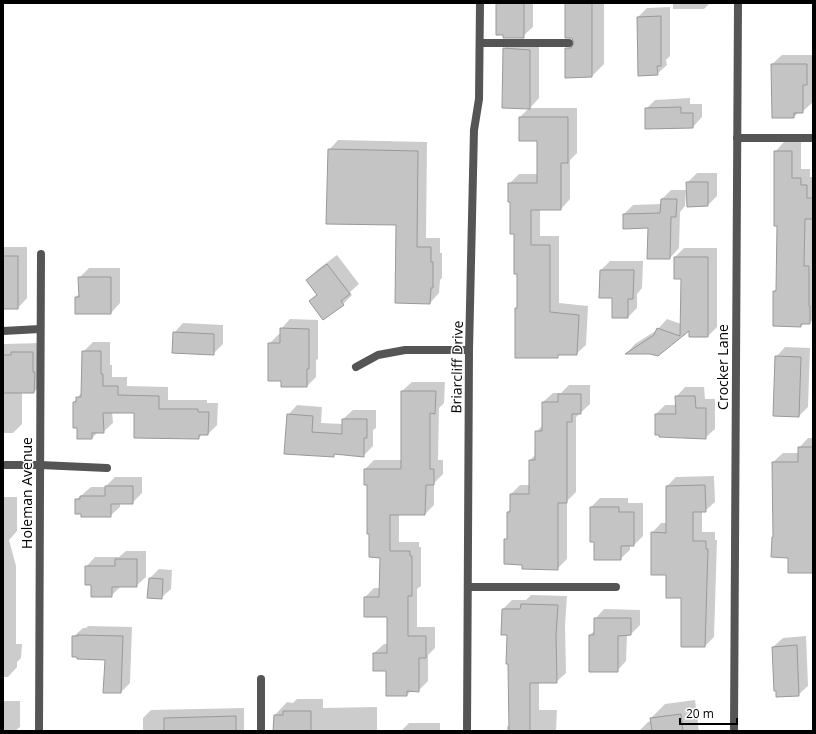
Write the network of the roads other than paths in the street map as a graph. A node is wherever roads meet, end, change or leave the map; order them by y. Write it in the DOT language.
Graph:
graph roads {
  1 [pos="480,3"];
  2 [pos="738,3"];
  3 [pos="480,43"];
  4 [pos="569,43"];
  5 [pos="737,138"];
  6 [pos="813,138"];
  7 [pos="41,254"];
  8 [pos="40,329"];
  9 [pos="3,331"];
  10 [pos="469,350"];
  11 [pos="356,367"];
  12 [pos="3,464"];
  13 [pos="40,465"];
  14 [pos="107,468"];
  15 [pos="468,587"];
  16 [pos="616,587"];
  17 [pos="261,679"];
  18 [pos="39,731"];
  19 [pos="261,731"];
  20 [pos="467,731"];
  21 [pos="734,731"];
  1 -- 3 [label="street, Briarcliff Drive"];
  2 -- 5 [label="street, Crocker Lane"];
  3 -- 4 [label="street"];
  3 -- 10 [label="street, Briarcliff Drive"];
  5 -- 6 [label="street"];
  5 -- 21 [label="street, Crocker Lane"];
  7 -- 8 [label="street, Holeman Avenue"];
  8 -- 9 [label="street"];
  8 -- 13 [label="street, Holeman Avenue"];
  10 -- 11 [label="street"];
  10 -- 15 [label="street, Briarcliff Drive"];
  12 -- 13 [label="street"];
  13 -- 14 [label="street"];
  13 -- 18 [label="street, Holeman Avenue"];
  15 -- 16 [label="street"];
  15 -- 20 [label="street, Briarcliff Drive"];
  17 -- 19 [label="street"];
}
